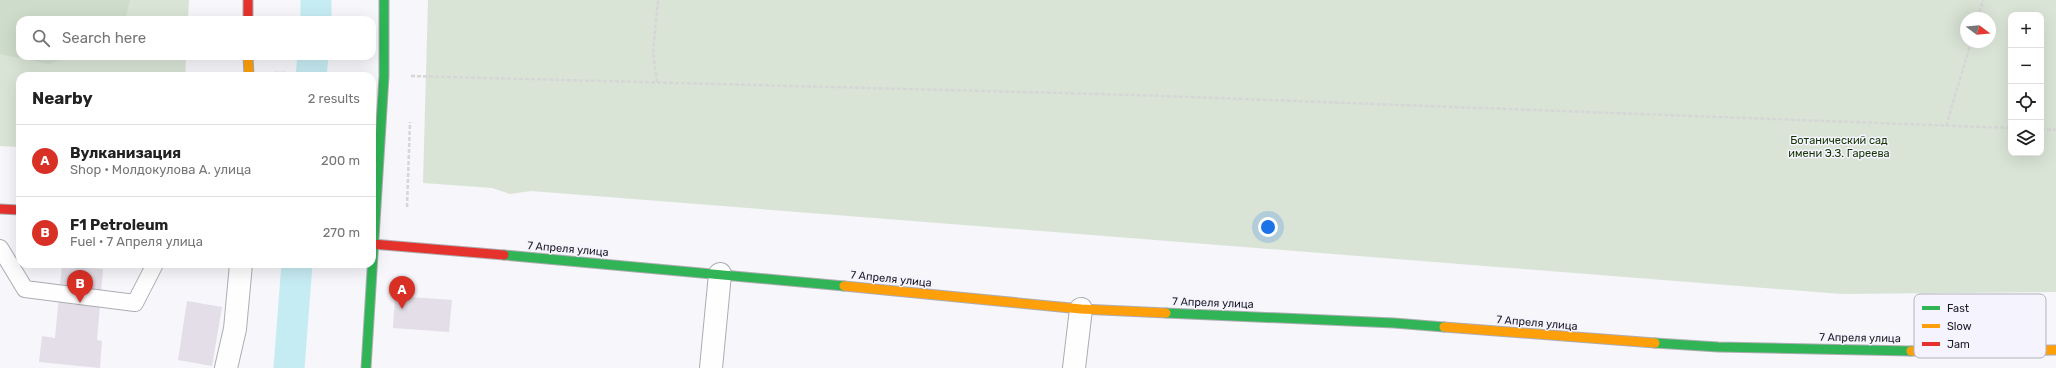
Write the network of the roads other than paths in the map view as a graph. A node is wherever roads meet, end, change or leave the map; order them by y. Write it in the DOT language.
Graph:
graph roads {
  1 [pos="248,0"];
  2 [pos="384,0"];
  3 [pos="248,16"];
  4 [pos="248,60"];
  5 [pos="248,72"];
  6 [pos="376,198"];
  7 [pos="0,209"];
  8 [pos="16,210"];
  9 [pos="376,244"];
  10 [pos="0,248"];
  11 [pos="153,268"];
  12 [pos="241,268"];
  13 [pos="372,268"];
  14 [pos="720,274"];
  15 [pos="1081,310"];
  16 [pos="2046,350"];
  17 [pos="2056,350"];
  18 [pos="1914,351"];
  19 [pos="226,368"];
  20 [pos="366,368"];
  21 [pos="712,368"];
  22 [pos="1074,368"];
  1 -- 3 [label="main road"];
  2 -- 6 [label="main road"];
  4 -- 5 [label="main road"];
  7 -- 8 [label="main road"];
  9 -- 14 [label="main road, 7 Апреля улица"];
  10 -- 11 [label="lane"];
  12 -- 19 [label="street"];
  13 -- 20 [label="main road"];
  14 -- 15 [label="main road, 7 Апреля улица"];
  14 -- 21 [label="street"];
  15 -- 18 [label="main road, 7 Апреля улица"];
  15 -- 22 [label="street"];
  16 -- 17 [label="main road, 7 Апреля улица"];
}
